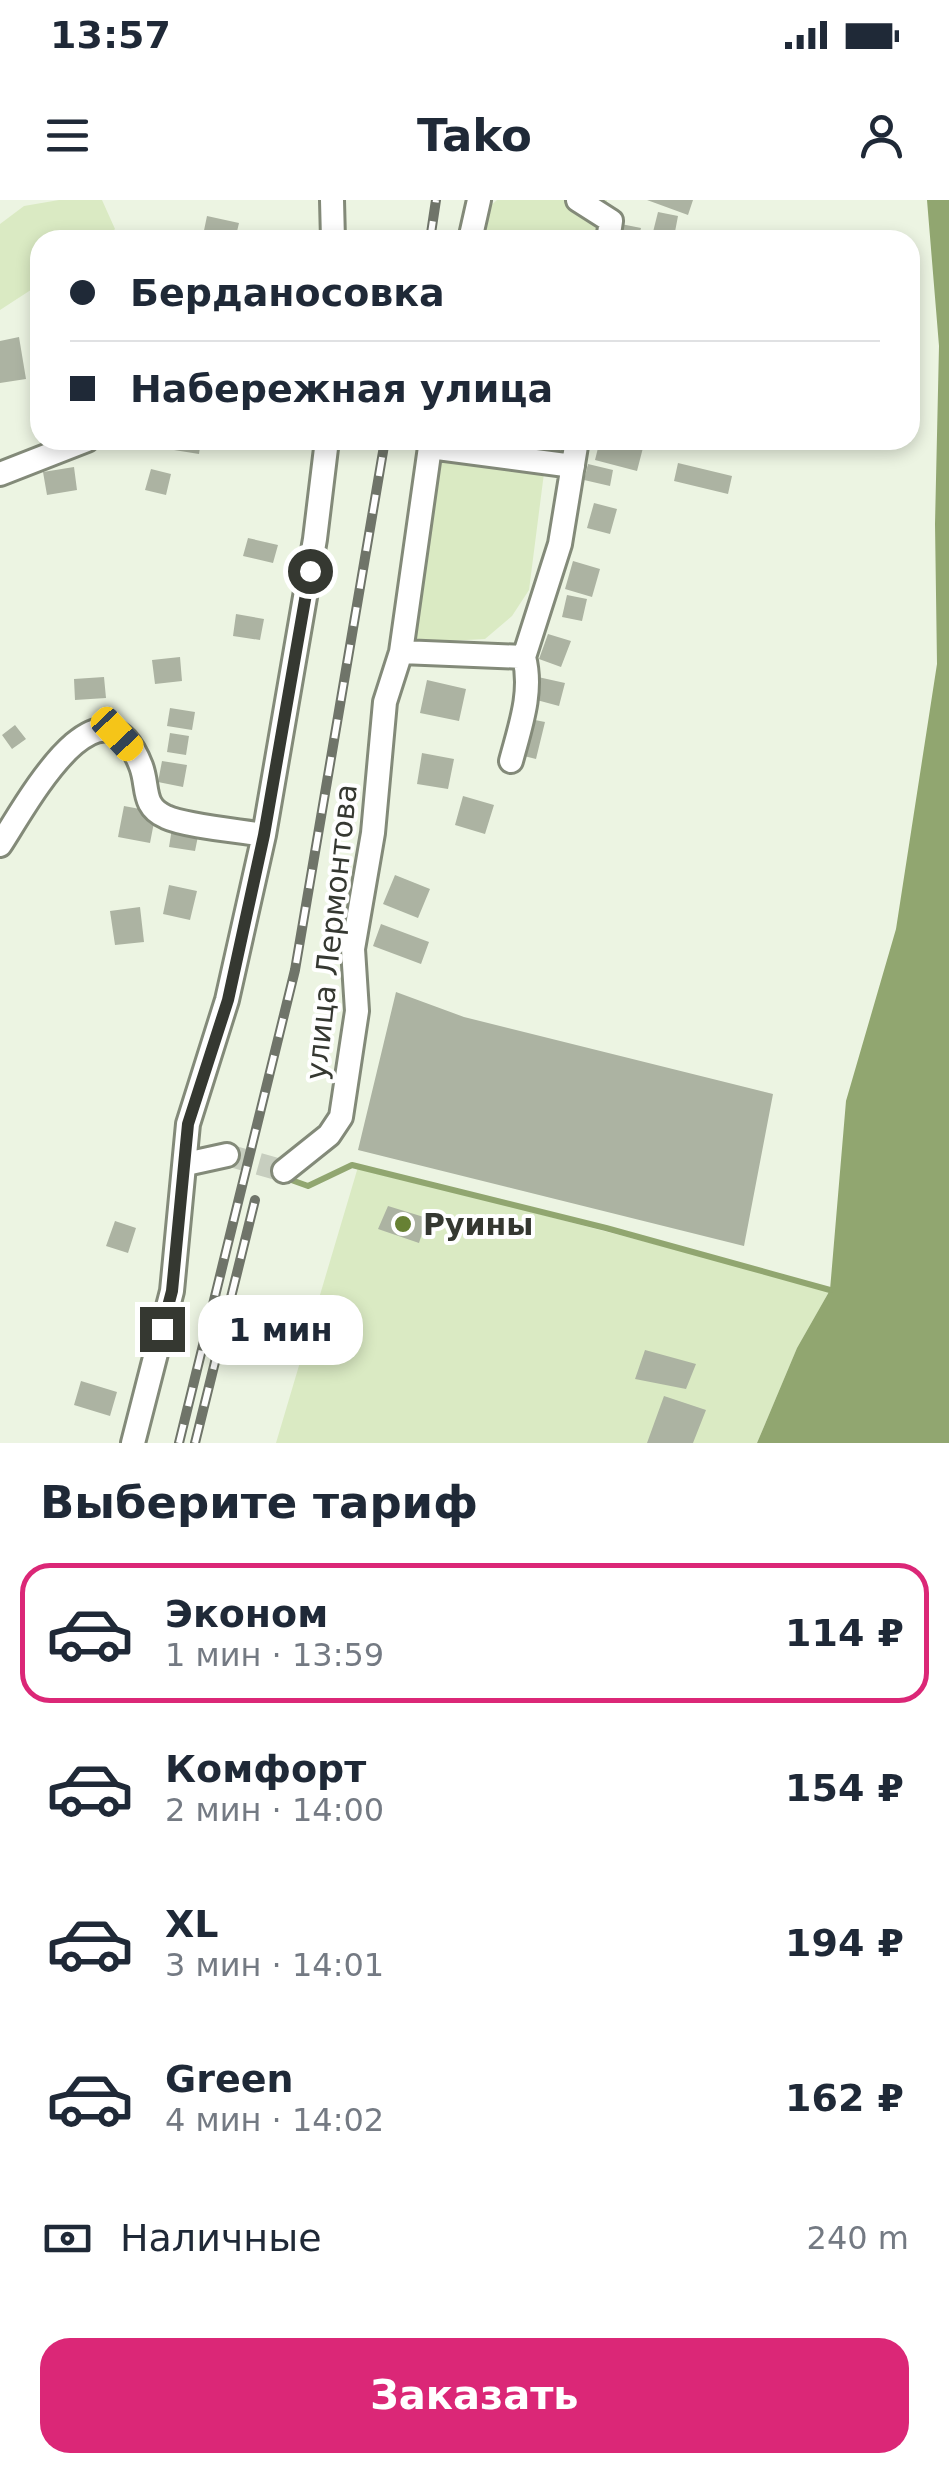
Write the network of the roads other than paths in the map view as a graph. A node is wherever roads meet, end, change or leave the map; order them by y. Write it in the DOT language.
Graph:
graph roads {
  1 [pos="332,200"];
  2 [pos="479,200"];
  3 [pos="578,200"];
  4 [pos="333,230"];
  5 [pos="472,230"];
  6 [pos="610,230"];
  7 [pos="58,450"];
  8 [pos="325,450"];
  9 [pos="429,450"];
  10 [pos="469,450"];
  11 [pos="576,450"];
  12 [pos="573,466"];
  13 [pos="0,474"];
  14 [pos="401,652"];
  15 [pos="524,657"];
  16 [pos="512,761"];
  17 [pos="264,835"];
  18 [pos="0,844"];
  19 [pos="226,1155"];
  20 [pos="186,1164"];
  21 [pos="284,1170"];
  22 [pos="133,1443"];
  1 -- 4 [label="street"];
  2 -- 5 [label="street"];
  3 -- 6 [label="street"];
  7 -- 13 [label="street"];
  8 -- 17 [label="street"];
  9 -- 14 [label="street, улица Лермонтова"];
  10 -- 12 [label="street"];
  11 -- 12 [label="street"];
  12 -- 15 [label="street"];
  14 -- 15 [label="street"];
  14 -- 21 [label="street, улица Лермонтова"];
  15 -- 16 [label="street"];
  17 -- 18 [label="street"];
  17 -- 20 [label="street"];
  19 -- 20 [label="street"];
  20 -- 22 [label="street"];
}
